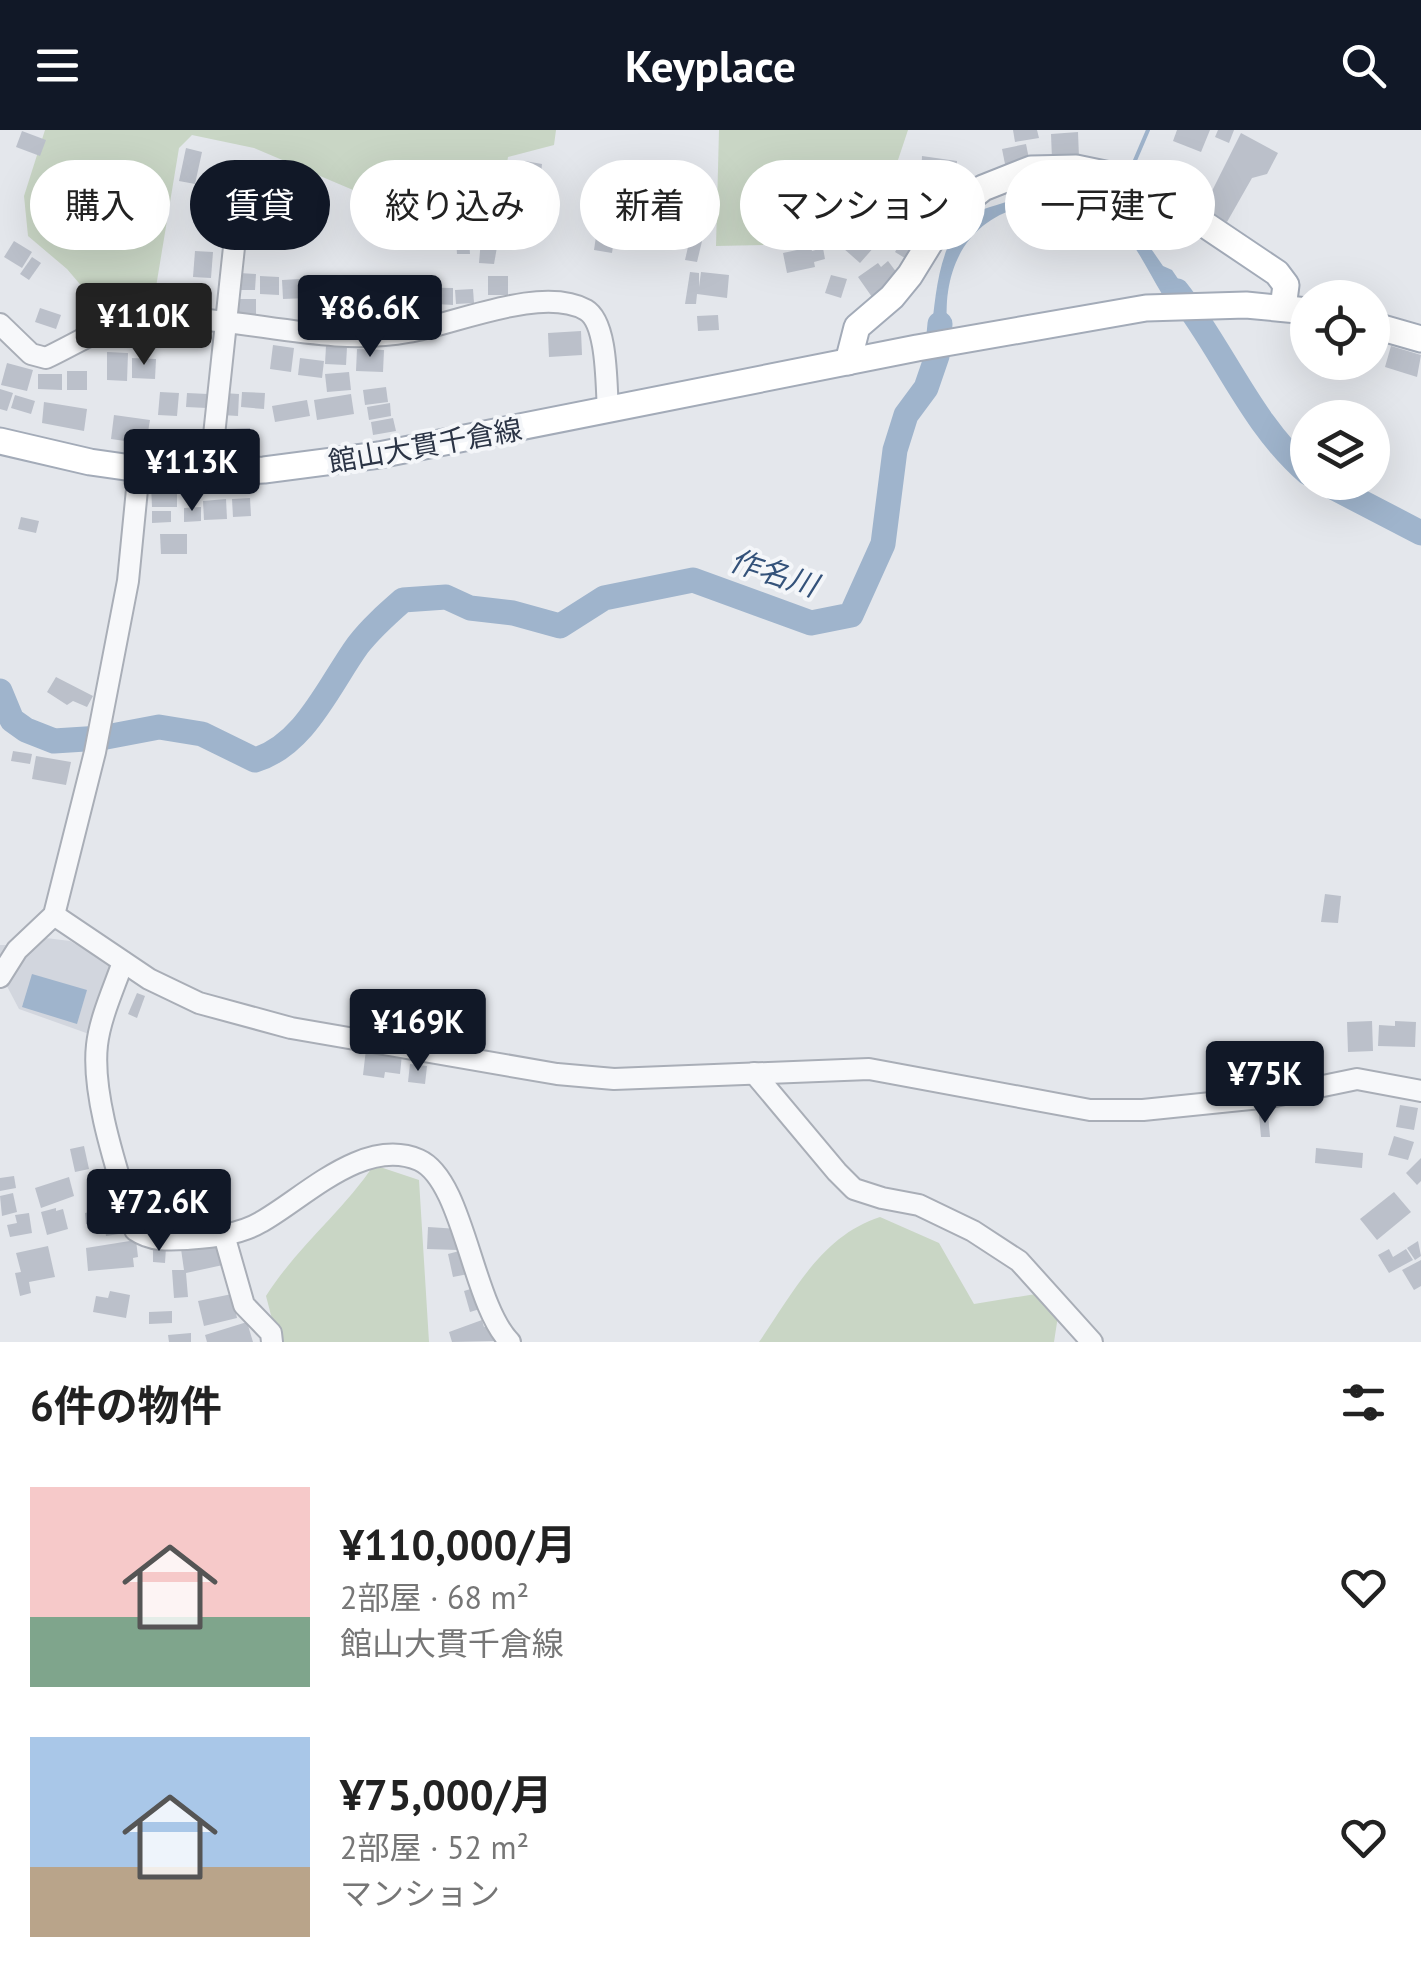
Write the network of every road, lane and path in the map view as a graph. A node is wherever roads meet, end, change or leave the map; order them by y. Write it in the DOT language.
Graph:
graph roads {
  1 [pos="234,250"];
  2 [pos="1290,296"];
  3 [pos="1290,310"];
  4 [pos="228,321"];
  5 [pos="0,324"];
  6 [pos="1390,330"];
  7 [pos="1421,339"];
  8 [pos="848,362"];
  9 [pos="608,410"];
  10 [pos="0,441"];
  11 [pos="139,469"];
  12 [pos="210,473"];
  13 [pos="54,915"];
  14 [pos="124,962"];
  15 [pos="0,976"];
  16 [pos="754,1073"];
  17 [pos="1421,1092"];
  18 [pos="224,1235"];
  19 [pos="272,1342"];
  20 [pos="510,1342"];
  21 [pos="1092,1342"];
  1 -- 4 [label="street"];
  2 -- 8 [label="main road, 館山大貫千倉線"];
  3 -- 8 [label="main road, 館山大貫千倉線"];
  4 -- 5 [label="street"];
  4 -- 9 [label="street"];
  4 -- 12 [label="street"];
  6 -- 7 [label="main road"];
  8 -- 9 [label="main road, 館山大貫千倉線"];
  9 -- 12 [label="main road, 館山大貫千倉線"];
  10 -- 11 [label="main road, 館山大貫千倉線"];
  11 -- 12 [label="main road, 館山大貫千倉線"];
  11 -- 13 [label="street"];
  13 -- 14 [label="street"];
  13 -- 15 [label="street"];
  14 -- 16 [label="street"];
  14 -- 18 [label="street"];
  16 -- 17 [label="street"];
  16 -- 21 [label="street"];
  18 -- 19 [label="street"];
  18 -- 20 [label="street"];
}
